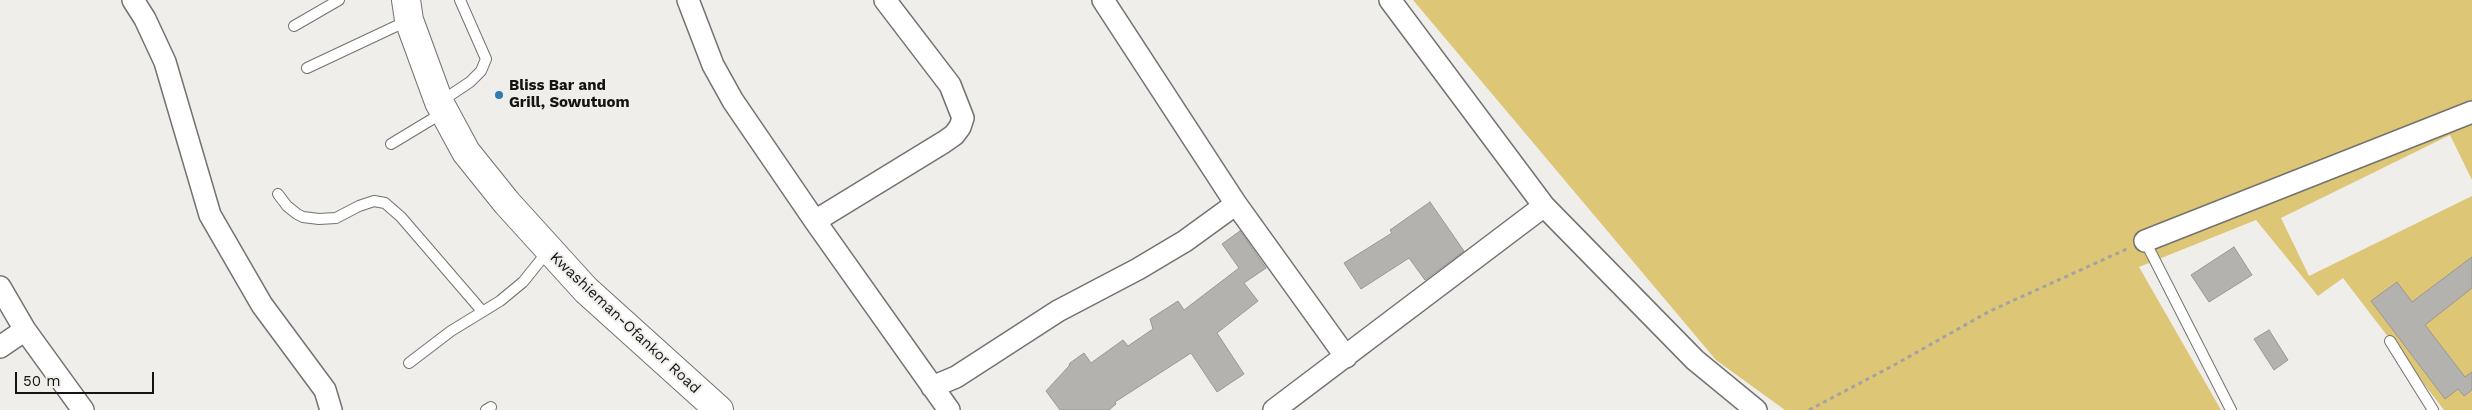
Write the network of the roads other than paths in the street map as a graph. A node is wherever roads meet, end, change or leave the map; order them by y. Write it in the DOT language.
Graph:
graph roads {
  1 [pos="133,0"];
  2 [pos="339,0"];
  3 [pos="460,0"];
  4 [pos="688,0"];
  5 [pos="885,0"];
  6 [pos="1103,0"];
  7 [pos="1390,0"];
  8 [pos="408,10"];
  9 [pos="294,26"];
  10 [pos="307,68"];
  11 [pos="442,107"];
  12 [pos="2472,112"];
  13 [pos="391,144"];
  14 [pos="278,194"];
  15 [pos="1236,204"];
  16 [pos="1544,206"];
  17 [pos="815,221"];
  18 [pos="2145,241"];
  19 [pos="548,250"];
  20 [pos="0,287"];
  21 [pos="482,311"];
  22 [pos="25,330"];
  23 [pos="2390,341"];
  24 [pos="0,347"];
  25 [pos="1346,357"];
  26 [pos="410,363"];
  27 [pos="932,387"];
  28 [pos="83,410"];
  29 [pos="331,410"];
  30 [pos="719,410"];
  31 [pos="949,410"];
  32 [pos="1274,410"];
  33 [pos="1756,410"];
  34 [pos="2231,410"];
  35 [pos="2433,410"];
  1 -- 29 [label="street"];
  2 -- 9 [label="lane"];
  3 -- 11 [label="lane"];
  4 -- 17 [label="street"];
  5 -- 17 [label="street"];
  6 -- 15 [label="street"];
  7 -- 16 [label="street"];
  8 -- 10 [label="lane"];
  8 -- 11 [label="main road, Kwashieman-Ofankor Road"];
  11 -- 13 [label="lane"];
  11 -- 19 [label="main road, Kwashieman-Ofankor Road"];
  12 -- 18 [label="street"];
  14 -- 21 [label="lane"];
  15 -- 25 [label="street"];
  15 -- 27 [label="street"];
  16 -- 25 [label="street"];
  16 -- 33 [label="street"];
  17 -- 27 [label="street"];
  18 -- 34 [label="lane"];
  19 -- 21 [label="lane"];
  19 -- 30 [label="main road, Kwashieman-Ofankor Road"];
  20 -- 22 [label="street"];
  21 -- 26 [label="lane"];
  22 -- 24 [label="street"];
  22 -- 28 [label="street"];
  23 -- 35 [label="lane"];
  25 -- 32 [label="street"];
  27 -- 31 [label="street"];
}
